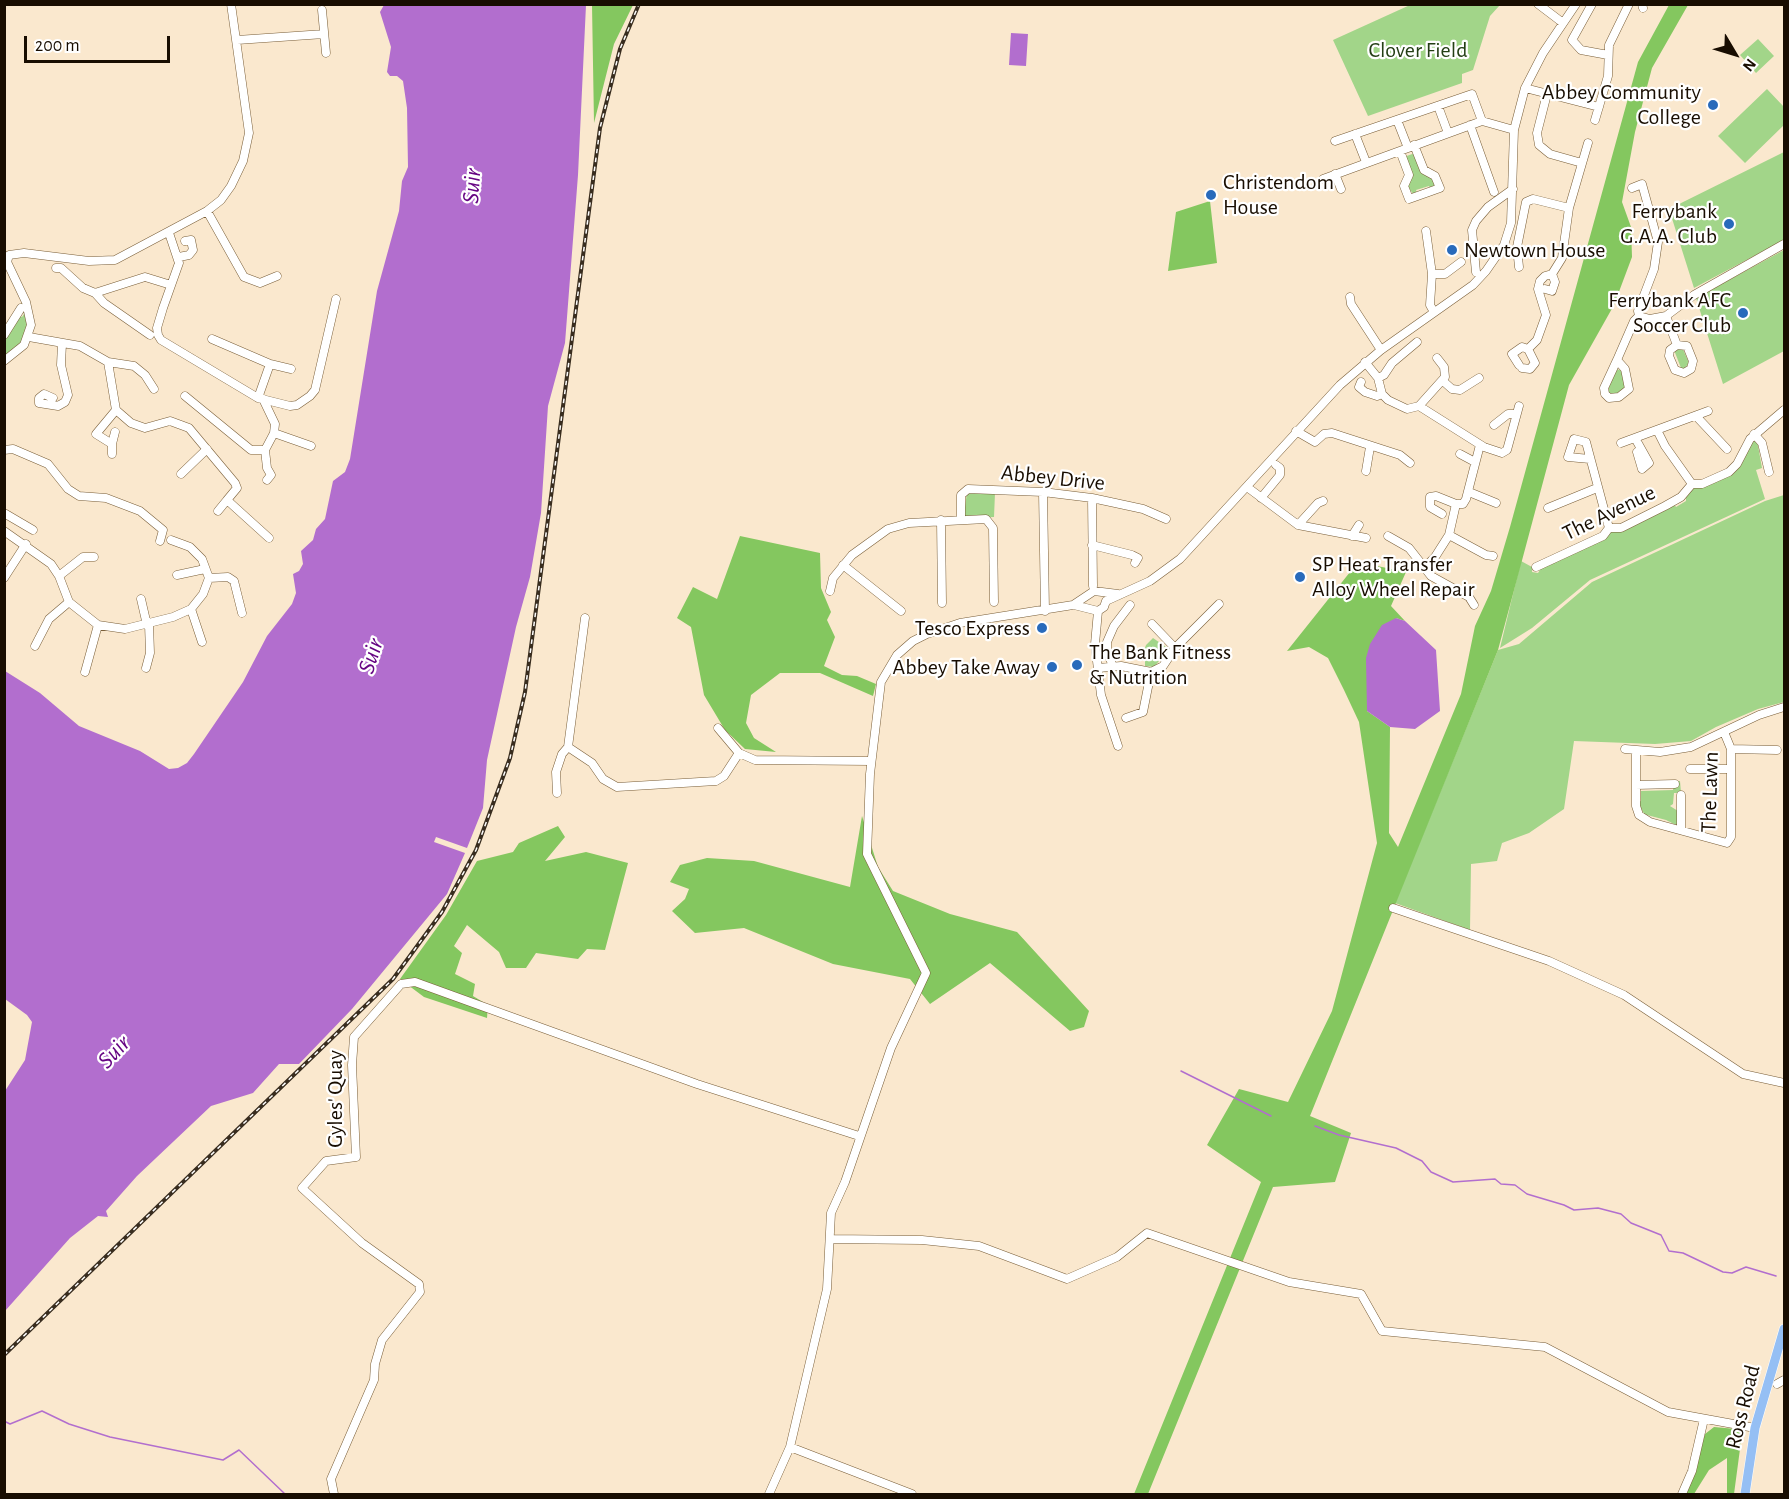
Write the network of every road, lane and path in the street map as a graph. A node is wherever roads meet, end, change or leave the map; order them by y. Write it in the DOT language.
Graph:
graph roads {
  1 [pos="231,4"];
  2 [pos="1538,4"];
  3 [pos="1576,4"];
  4 [pos="1592,4"];
  5 [pos="1629,4"];
  6 [pos="322,10"];
  7 [pos="1563,23"];
  8 [pos="324,34"];
  9 [pos="237,40"];
  10 [pos="326,53"];
  11 [pos="1608,55"];
  12 [pos="1525,88"];
  13 [pos="1547,94"];
  14 [pos="1438,106"];
  15 [pos="1599,107"];
  16 [pos="1397,120"];
  17 [pos="1595,120"];
  18 [pos="1484,121"];
  19 [pos="1470,125"];
  20 [pos="1514,130"];
  21 [pos="1448,133"];
  22 [pos="1355,134"];
  23 [pos="1335,141"];
  24 [pos="1588,143"];
  25 [pos="1407,148"];
  26 [pos="1366,162"];
  27 [pos="1582,163"];
  28 [pos="1335,174"];
  29 [pos="1323,179"];
  30 [pos="1632,188"];
  31 [pos="1341,189"];
  32 [pos="1512,189"];
  33 [pos="1494,192"];
  34 [pos="1569,208"];
  35 [pos="207,211"];
  36 [pos="1426,231"];
  37 [pos="169,233"];
  38 [pos="185,241"];
  39 [pos="1785,244"];
  40 [pos="6,254"];
  41 [pos="179,257"];
  42 [pos="1461,262"];
  43 [pos="1519,267"];
  44 [pos="56,268"];
  45 [pos="1476,272"];
  46 [pos="1432,274"];
  47 [pos="1552,274"];
  48 [pos="277,276"];
  49 [pos="171,285"];
  50 [pos="1545,289"];
  51 [pos="95,293"];
  52 [pos="1350,297"];
  53 [pos="336,299"];
  54 [pos="21,308"];
  55 [pos="1434,312"];
  56 [pos="1639,316"];
  57 [pos="1666,316"];
  58 [pos="4,335"];
  59 [pos="150,335"];
  60 [pos="29,337"];
  61 [pos="212,339"];
  62 [pos="1417,342"];
  63 [pos="62,343"];
  64 [pos="1677,345"];
  65 [pos="1533,349"];
  66 [pos="1381,350"];
  67 [pos="1437,358"];
  68 [pos="1617,360"];
  69 [pos="4,361"];
  70 [pos="108,362"];
  71 [pos="1365,362"];
  72 [pos="270,364"];
  73 [pos="291,369"];
  74 [pos="1378,378"];
  75 [pos="1479,378"];
  76 [pos="1443,381"];
  77 [pos="1361,382"];
  78 [pos="154,389"];
  79 [pos="1382,394"];
  80 [pos="185,396"];
  81 [pos="53,398"];
  82 [pos="260,399"];
  83 [pos="1419,406"];
  84 [pos="116,410"];
  85 [pos="1785,410"];
  86 [pos="1708,411"];
  87 [pos="1696,416"];
  88 [pos="1494,425"];
  89 [pos="1657,430"];
  90 [pos="1296,431"];
  91 [pos="115,432"];
  92 [pos="274,433"];
  93 [pos="1754,434"];
  94 [pos="1635,438"];
  95 [pos="1621,443"];
  96 [pos="112,444"];
  97 [pos="1480,445"];
  98 [pos="311,446"];
  99 [pos="1370,447"];
  100 [pos="1641,449"];
  101 [pos="1727,449"];
  102 [pos="4,450"];
  103 [pos="207,450"];
  104 [pos="265,450"];
  105 [pos="112,454"];
  106 [pos="1460,454"];
  107 [pos="1589,457"];
  108 [pos="1475,462"];
  109 [pos="1410,463"];
  110 [pos="1276,465"];
  111 [pos="1366,471"];
  112 [pos="182,474"];
  113 [pos="1768,474"];
  114 [pos="267,480"];
  115 [pos="1692,483"];
  116 [pos="1246,487"];
  117 [pos="1597,488"];
  118 [pos="1043,492"];
  119 [pos="1427,492"];
  120 [pos="1468,492"];
  121 [pos="1436,496"];
  122 [pos="1092,498"];
  123 [pos="1261,498"];
  124 [pos="227,500"];
  125 [pos="1323,501"];
  126 [pos="1456,504"];
  127 [pos="1496,504"];
  128 [pos="1548,508"];
  129 [pos="218,511"];
  130 [pos="4,513"];
  131 [pos="1442,514"];
  132 [pos="961,519"];
  133 [pos="1166,519"];
  134 [pos="941,520"];
  135 [pos="1299,525"];
  136 [pos="1359,525"];
  137 [pos="1609,528"];
  138 [pos="33,530"];
  139 [pos="4,531"];
  140 [pos="1449,535"];
  141 [pos="1352,536"];
  142 [pos="1388,536"];
  143 [pos="269,538"];
  144 [pos="1366,538"];
  145 [pos="171,540"];
  146 [pos="160,541"];
  147 [pos="26,544"];
  148 [pos="1092,545"];
  149 [pos="1493,556"];
  150 [pos="94,557"];
  151 [pos="1135,563"];
  152 [pos="843,565"];
  153 [pos="1536,567"];
  154 [pos="1424,568"];
  155 [pos="207,573"];
  156 [pos="177,575"];
  157 [pos="59,576"];
  158 [pos="4,578"];
  159 [pos="1093,586"];
  160 [pos="830,591"];
  161 [pos="1104,598"];
  162 [pos="141,599"];
  163 [pos="69,602"];
  164 [pos="994,602"];
  165 [pos="942,603"];
  166 [pos="1219,604"];
  167 [pos="1130,605"];
  168 [pos="1474,605"];
  169 [pos="1091,607"];
  170 [pos="191,609"];
  171 [pos="1115,609"];
  172 [pos="902,611"];
  173 [pos="1045,611"];
  174 [pos="242,613"];
  175 [pos="1122,615"];
  176 [pos="585,618"];
  177 [pos="148,624"];
  178 [pos="1152,624"];
  179 [pos="98,625"];
  180 [pos="202,642"];
  181 [pos="35,646"];
  182 [pos="1174,648"];
  183 [pos="1117,667"];
  184 [pos="146,668"];
  185 [pos="1098,669"];
  186 [pos="85,672"];
  187 [pos="1149,672"];
  188 [pos="1785,707"];
  189 [pos="1126,718"];
  190 [pos="718,728"];
  191 [pos="1724,732"];
  192 [pos="1118,746"];
  193 [pos="568,747"];
  194 [pos="1626,749"];
  195 [pos="1731,749"];
  196 [pos="1778,750"];
  197 [pos="1636,751"];
  198 [pos="739,753"];
  199 [pos="1706,759"];
  200 [pos="872,761"];
  201 [pos="1706,768"];
  202 [pos="1690,769"];
  203 [pos="1731,769"];
  204 [pos="1675,784"];
  205 [pos="1636,785"];
  206 [pos="556,793"];
  207 [pos="1681,795"];
  208 [pos="1672,807"];
  209 [pos="1681,807"];
  210 [pos="1681,830"];
  211 [pos="1393,908"];
  212 [pos="1785,1083"];
  213 [pos="859,1136"];
  214 [pos="830,1239"];
  215 [pos="1785,1329"];
  216 [pos="1704,1419"];
  217 [pos="1755,1428"];
  218 [pos="790,1448"];
  219 [pos="334,1494"];
  220 [pos="769,1494"];
  221 [pos="912,1494"];
  222 [pos="1682,1494"];
  223 [pos="1745,1494"];
  1 -- 9 [label="street"];
  2 -- 7 [label="street"];
  3 -- 7 [label="street"];
  4 -- 11 [label="street"];
  5 -- 11 [label="street"];
  6 -- 8 [label="street"];
  7 -- 12 [label="street"];
  8 -- 9 [label="street"];
  8 -- 10 [label="street"];
  9 -- 35 [label="street"];
  11 -- 15 [label="street"];
  12 -- 13 [label="street"];
  12 -- 20 [label="street"];
  13 -- 15 [label="street"];
  13 -- 27 [label="street"];
  14 -- 16 [label="street"];
  14 -- 18 [label="street"];
  14 -- 21 [label="street"];
  15 -- 17 [label="street"];
  16 -- 22 [label="street"];
  16 -- 25 [label="street"];
  18 -- 19 [label="street"];
  18 -- 20 [label="street"];
  19 -- 21 [label="street"];
  19 -- 33 [label="street"];
  20 -- 32 [label="street"];
  21 -- 25 [label="street"];
  22 -- 23 [label="street"];
  22 -- 26 [label="street"];
  24 -- 27 [label="street"];
  25 -- 25 [label="street"];
  25 -- 26 [label="street"];
  26 -- 28 [label="street"];
  27 -- 34 [label="street"];
  28 -- 29 [label="street"];
  28 -- 31 [label="street"];
  30 -- 56 [label="street"];
  32 -- 45 [label="street"];
  32 -- 55 [label="street"];
  34 -- 43 [label="street"];
  34 -- 47 [label="street"];
  35 -- 37 [label="street"];
  35 -- 48 [label="street"];
  36 -- 46 [label="street"];
  37 -- 40 [label="street"];
  37 -- 41 [label="street"];
  38 -- 41 [label="street"];
  39 -- 57 [label="street"];
  40 -- 60 [label="street"];
  41 -- 49 [label="street"];
  42 -- 46 [label="street"];
  44 -- 51 [label="street"];
  46 -- 55 [label="street"];
  47 -- 50 [label="street"];
  47 -- 65 [label="street"];
  49 -- 51 [label="street"];
  49 -- 82 [label="street"];
  51 -- 59 [label="street"];
  52 -- 66 [label="street"];
  53 -- 82 [label="street"];
  54 -- 58 [label="street"];
  55 -- 66 [label="street"];
  56 -- 57 [label="street"];
  56 -- 68 [label="street"];
  57 -- 64 [label="street"];
  60 -- 63 [label="street"];
  60 -- 69 [label="street"];
  61 -- 72 [label="street"];
  62 -- 74 [label="street"];
  63 -- 70 [label="street"];
  63 -- 81 [label="street"];
  65 -- 65 [label="street"];
  66 -- 71 [label="street"];
  67 -- 76 [label="street"];
  68 -- 68 [label="street"];
  70 -- 78 [label="street"];
  70 -- 84 [label="street"];
  71 -- 74 [label="street"];
  71 -- 90 [label="street"];
  72 -- 73 [label="street"];
  72 -- 82 [label="street"];
  74 -- 79 [label="street"];
  75 -- 76 [label="street"];
  76 -- 83 [label="street"];
  77 -- 79 [label="street"];
  79 -- 83 [label="street"];
  80 -- 104 [label="street"];
  82 -- 92 [label="street"];
  83 -- 97 [label="street"];
  84 -- 96 [label="street"];
  84 -- 103 [label="street"];
  85 -- 93 [label="street"];
  86 -- 87 [label="street"];
  87 -- 89 [label="street"];
  87 -- 101 [label="street"];
  88 -- 97 [label="street"];
  89 -- 94 [label="street"];
  89 -- 115 [label="street"];
  90 -- 99 [label="street"];
  90 -- 116 [label="street"];
  91 -- 96 [label="street"];
  92 -- 98 [label="street"];
  92 -- 104 [label="street"];
  93 -- 113 [label="street"];
  93 -- 115 [label="street"];
  94 -- 95 [label="street"];
  94 -- 100 [label="street"];
  96 -- 105 [label="street"];
  97 -- 108 [label="street"];
  99 -- 109 [label="street"];
  99 -- 111 [label="street"];
  102 -- 146 [label="street"];
  103 -- 112 [label="street"];
  103 -- 124 [label="street"];
  104 -- 114 [label="street"];
  106 -- 108 [label="street"];
  107 -- 117 [label="street"];
  108 -- 120 [label="street"];
  110 -- 123 [label="street"];
  115 -- 137 [label="street, The Avenue"];
  116 -- 123 [label="street"];
  116 -- 161 [label="street"];
  117 -- 128 [label="street"];
  117 -- 137 [label="street"];
  118 -- 122 [label="street, Abbey Drive"];
  118 -- 132 [label="street, Abbey Drive"];
  118 -- 173 [label="street"];
  119 -- 121 [label="street"];
  120 -- 126 [label="street"];
  120 -- 127 [label="street"];
  121 -- 126 [label="street"];
  121 -- 131 [label="street"];
  122 -- 133 [label="street, Abbey Drive"];
  122 -- 148 [label="street"];
  123 -- 135 [label="street"];
  124 -- 129 [label="street"];
  124 -- 143 [label="street"];
  125 -- 135 [label="street"];
  126 -- 140 [label="street"];
  130 -- 138 [label="street"];
  132 -- 134 [label="street"];
  132 -- 164 [label="street"];
  134 -- 152 [label="street"];
  134 -- 165 [label="street"];
  135 -- 141 [label="street"];
  136 -- 141 [label="street"];
  137 -- 153 [label="street, The Avenue"];
  139 -- 147 [label="street"];
  140 -- 149 [label="street"];
  140 -- 154 [label="street"];
  141 -- 144 [label="street"];
  142 -- 154 [label="street"];
  145 -- 155 [label="street"];
  147 -- 157 [label="street"];
  147 -- 158 [label="street"];
  148 -- 151 [label="street"];
  148 -- 159 [label="street"];
  150 -- 157 [label="street"];
  152 -- 160 [label="street"];
  152 -- 172 [label="street"];
  154 -- 168 [label="street"];
  155 -- 156 [label="street"];
  155 -- 170 [label="street"];
  155 -- 174 [label="street"];
  157 -- 163 [label="street"];
  161 -- 169 [label="street"];
  161 -- 169 [label="street"];
  162 -- 177 [label="street"];
  163 -- 179 [label="street"];
  163 -- 181 [label="street"];
  166 -- 182 [label="street"];
  167 -- 175 [label="street"];
  169 -- 173 [label="street"];
  169 -- 185 [label="street"];
  170 -- 177 [label="street"];
  170 -- 180 [label="street"];
  171 -- 175 [label="street"];
  173 -- 200 [label="street"];
  175 -- 183 [label="street"];
  176 -- 193 [label="street"];
  177 -- 179 [label="street"];
  177 -- 184 [label="street"];
  178 -- 182 [label="street"];
  179 -- 186 [label="street"];
  182 -- 187 [label="street"];
  183 -- 185 [label="street"];
  183 -- 187 [label="street"];
  185 -- 192 [label="street"];
  187 -- 189 [label="street"];
  188 -- 191 [label="street"];
  190 -- 198 [label="street"];
  191 -- 195 [label="street, The Lawn"];
  191 -- 197 [label="street"];
  193 -- 198 [label="street"];
  193 -- 206 [label="street"];
  194 -- 197 [label="street"];
  195 -- 196 [label="street"];
  195 -- 203 [label="street, The Lawn"];
  197 -- 205 [label="street, The Lawn"];
  198 -- 200 [label="street"];
  199 -- 201 [label="street"];
  200 -- 213 [label="street"];
  201 -- 202 [label="street"];
  201 -- 203 [label="street"];
  203 -- 210 [label="street, The Lawn"];
  204 -- 205 [label="street"];
  205 -- 210 [label="street, The Lawn"];
  207 -- 209 [label="street, The Lawn"];
  208 -- 209 [label="street, The Lawn"];
  209 -- 210 [label="street, The Lawn"];
  211 -- 212 [label="street"];
  213 -- 214 [label="street"];
  213 -- 219 [label="street, Gyles' Quay"];
  214 -- 216 [label="street"];
  214 -- 218 [label="street"];
  215 -- 217 [label="main road, Ross Road"];
  216 -- 217 [label="street"];
  216 -- 222 [label="street"];
  217 -- 223 [label="main road, Ross Road"];
  218 -- 220 [label="street"];
  218 -- 221 [label="street"];
}
